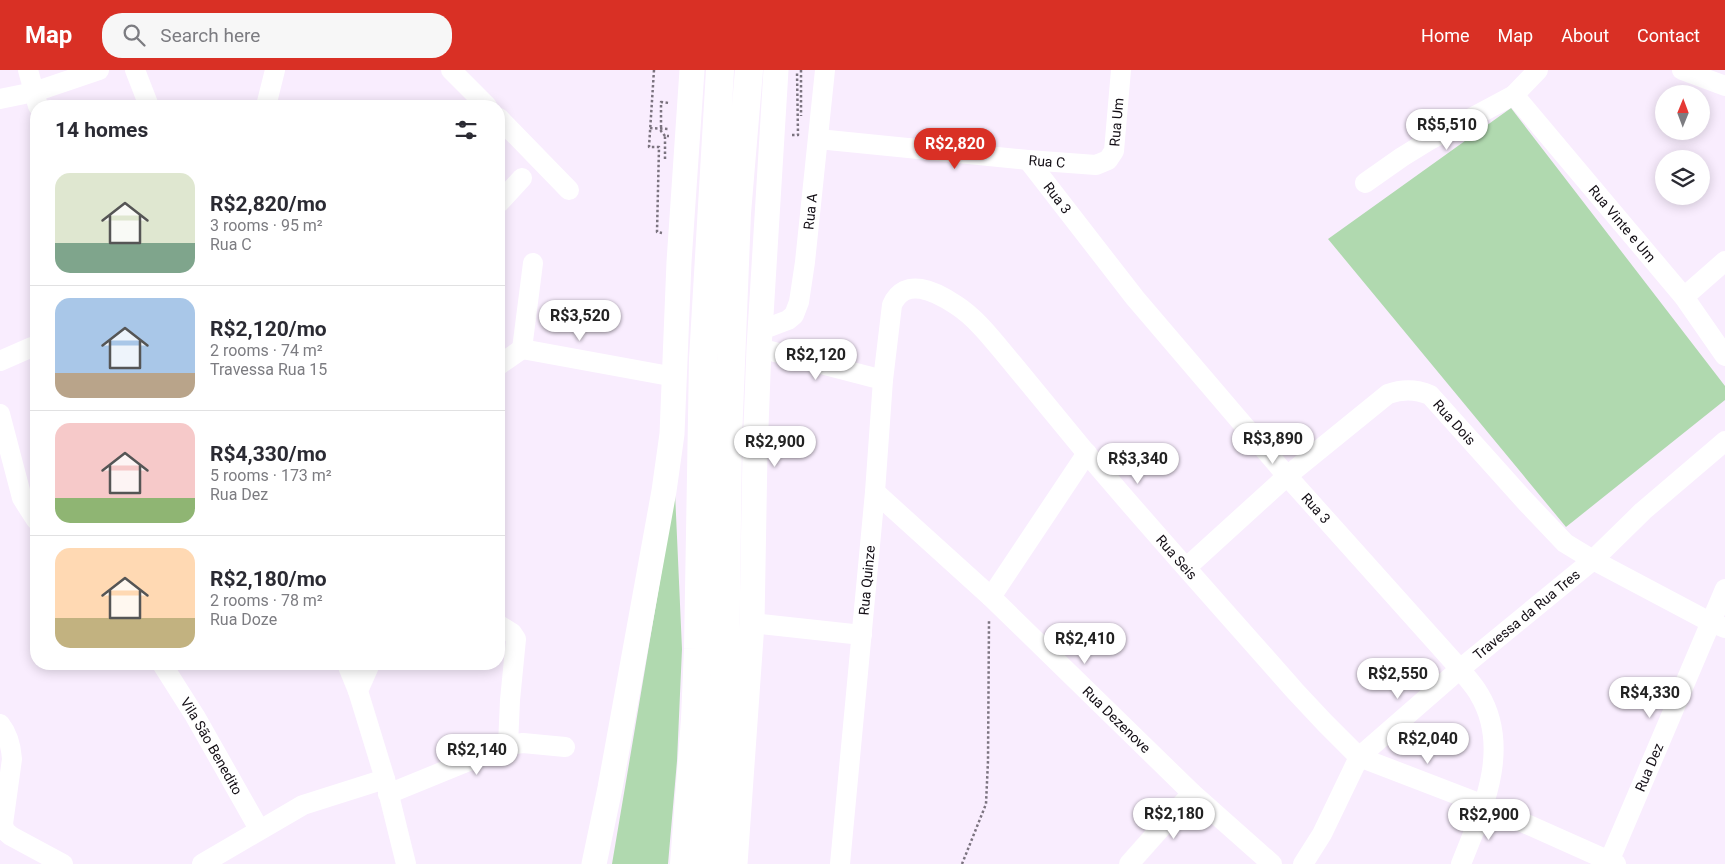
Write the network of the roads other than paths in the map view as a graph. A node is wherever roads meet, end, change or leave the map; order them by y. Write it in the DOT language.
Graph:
graph roads {
  1 [pos="28,70"];
  2 [pos="99,70"];
  3 [pos="135,70"];
  4 [pos="275,70"];
  5 [pos="451,70"];
  6 [pos="692,70"];
  7 [pos="720,70"];
  8 [pos="750,70"];
  9 [pos="776,70"];
  10 [pos="825,70"];
  11 [pos="1121,70"];
  12 [pos="1538,70"];
  13 [pos="1682,70"];
  14 [pos="1725,86"];
  15 [pos="1514,96"];
  16 [pos="0,99"];
  17 [pos="36,99"];
  18 [pos="147,100"];
  19 [pos="268,100"];
  20 [pos="481,100"];
  21 [pos="505,124"];
  22 [pos="810,136"];
  23 [pos="1028,160"];
  24 [pos="1096,165"];
  25 [pos="522,178"];
  26 [pos="1365,183"];
  27 [pos="569,190"];
  28 [pos="505,196"];
  29 [pos="1725,261"];
  30 [pos="533,263"];
  31 [pos="896,296"];
  32 [pos="1684,298"];
  33 [pos="759,339"];
  34 [pos="30,349"];
  35 [pos="522,349"];
  36 [pos="1725,356"];
  37 [pos="0,361"];
  38 [pos="505,361"];
  39 [pos="675,377"];
  40 [pos="883,380"];
  41 [pos="0,414"];
  42 [pos="1725,441"];
  43 [pos="1087,454"];
  44 [pos="1286,476"];
  45 [pos="875,492"];
  46 [pos="30,511"];
  47 [pos="1593,560"];
  48 [pos="1187,567"];
  49 [pos="1725,588"];
  50 [pos="991,597"];
  51 [pos="752,623"];
  52 [pos="1717,625"];
  53 [pos="505,629"];
  54 [pos="862,635"];
  55 [pos="1460,669"];
  56 [pos="166,670"];
  57 [pos="349,670"];
  58 [pos="367,670"];
  59 [pos="358,691"];
  60 [pos="0,724"];
  61 [pos="508,745"];
  62 [pos="565,747"];
  63 [pos="1359,757"];
  64 [pos="386,787"];
  65 [pos="1192,793"];
  66 [pos="1484,805"];
  67 [pos="2,826"];
  68 [pos="259,829"];
  69 [pos="1611,863"];
  70 [pos="63,864"];
  71 [pos="202,864"];
  72 [pos="406,864"];
  73 [pos="594,864"];
  74 [pos="684,864"];
  75 [pos="710,864"];
  76 [pos="735,864"];
  77 [pos="840,864"];
  78 [pos="1129,864"];
  79 [pos="1272,864"];
  80 [pos="1303,864"];
  81 [pos="1461,864"];
  1 -- 17 [label="street"];
  2 -- 17 [label="street"];
  3 -- 18 [label="street"];
  4 -- 19 [label="street"];
  5 -- 20 [label="street"];
  6 -- 39 [label="main road"];
  7 -- 74 [label="highway"];
  8 -- 75 [label="highway"];
  9 -- 33 [label="main road"];
  10 -- 22 [label="street, Rua A"];
  11 -- 24 [label="street, Rua Um"];
  12 -- 15 [label="street"];
  13 -- 14 [label="street"];
  15 -- 26 [label="street"];
  15 -- 32 [label="street, Rua Vinte e Um"];
  16 -- 17 [label="street"];
  21 -- 27 [label="street"];
  22 -- 23 [label="street, Rua C"];
  22 -- 33 [label="street, Rua A"];
  23 -- 24 [label="street, Rua C"];
  23 -- 44 [label="street, Rua 3"];
  25 -- 28 [label="street"];
  29 -- 32 [label="street"];
  30 -- 35 [label="street"];
  31 -- 40 [label="street, Rua Quinze"];
  31 -- 43 [label="street, Rua Seis"];
  32 -- 36 [label="street, Rua Vinte e Um"];
  33 -- 40 [label="street"];
  33 -- 51 [label="main road"];
  34 -- 37 [label="street"];
  35 -- 38 [label="street"];
  35 -- 39 [label="street"];
  39 -- 73 [label="main road"];
  40 -- 45 [label="street, Rua Quinze"];
  41 -- 46 [label="street"];
  42 -- 47 [label="street, Travessa da Rua Tres"];
  43 -- 48 [label="street, Rua Seis"];
  43 -- 50 [label="street"];
  44 -- 47 [label="street, Rua Dois"];
  44 -- 48 [label="street, Rua Dois"];
  44 -- 55 [label="street, Rua 3"];
  45 -- 50 [label="street, Rua Dezenove"];
  45 -- 54 [label="street, Rua Quinze"];
  47 -- 52 [label="street, Rua Dois"];
  47 -- 55 [label="street, Travessa da Rua Tres"];
  48 -- 63 [label="street, Rua Seis"];
  49 -- 52 [label="street, Rua Dez"];
  50 -- 65 [label="street, Rua Dezenove"];
  51 -- 54 [label="street"];
  51 -- 76 [label="main road"];
  52 -- 69 [label="street, Rua Dez"];
  53 -- 61 [label="street"];
  54 -- 77 [label="street, Rua Quinze"];
  55 -- 63 [label="street, Travessa da Rua Tres"];
  55 -- 66 [label="street, Rua 3"];
  56 -- 68 [label="street, Vila São Benedito"];
  57 -- 59 [label="street"];
  58 -- 59 [label="street"];
  59 -- 64 [label="street"];
  60 -- 67 [label="street"];
  61 -- 62 [label="street"];
  61 -- 64 [label="street"];
  63 -- 66 [label="street, Rua Seis"];
  63 -- 80 [label="street"];
  64 -- 68 [label="street"];
  64 -- 72 [label="street"];
  65 -- 78 [label="street"];
  65 -- 79 [label="street, Rua Dezenove"];
  66 -- 69 [label="street, Rua Seis"];
  66 -- 81 [label="street, Rua 3"];
  67 -- 70 [label="street"];
  68 -- 71 [label="street"];
}
